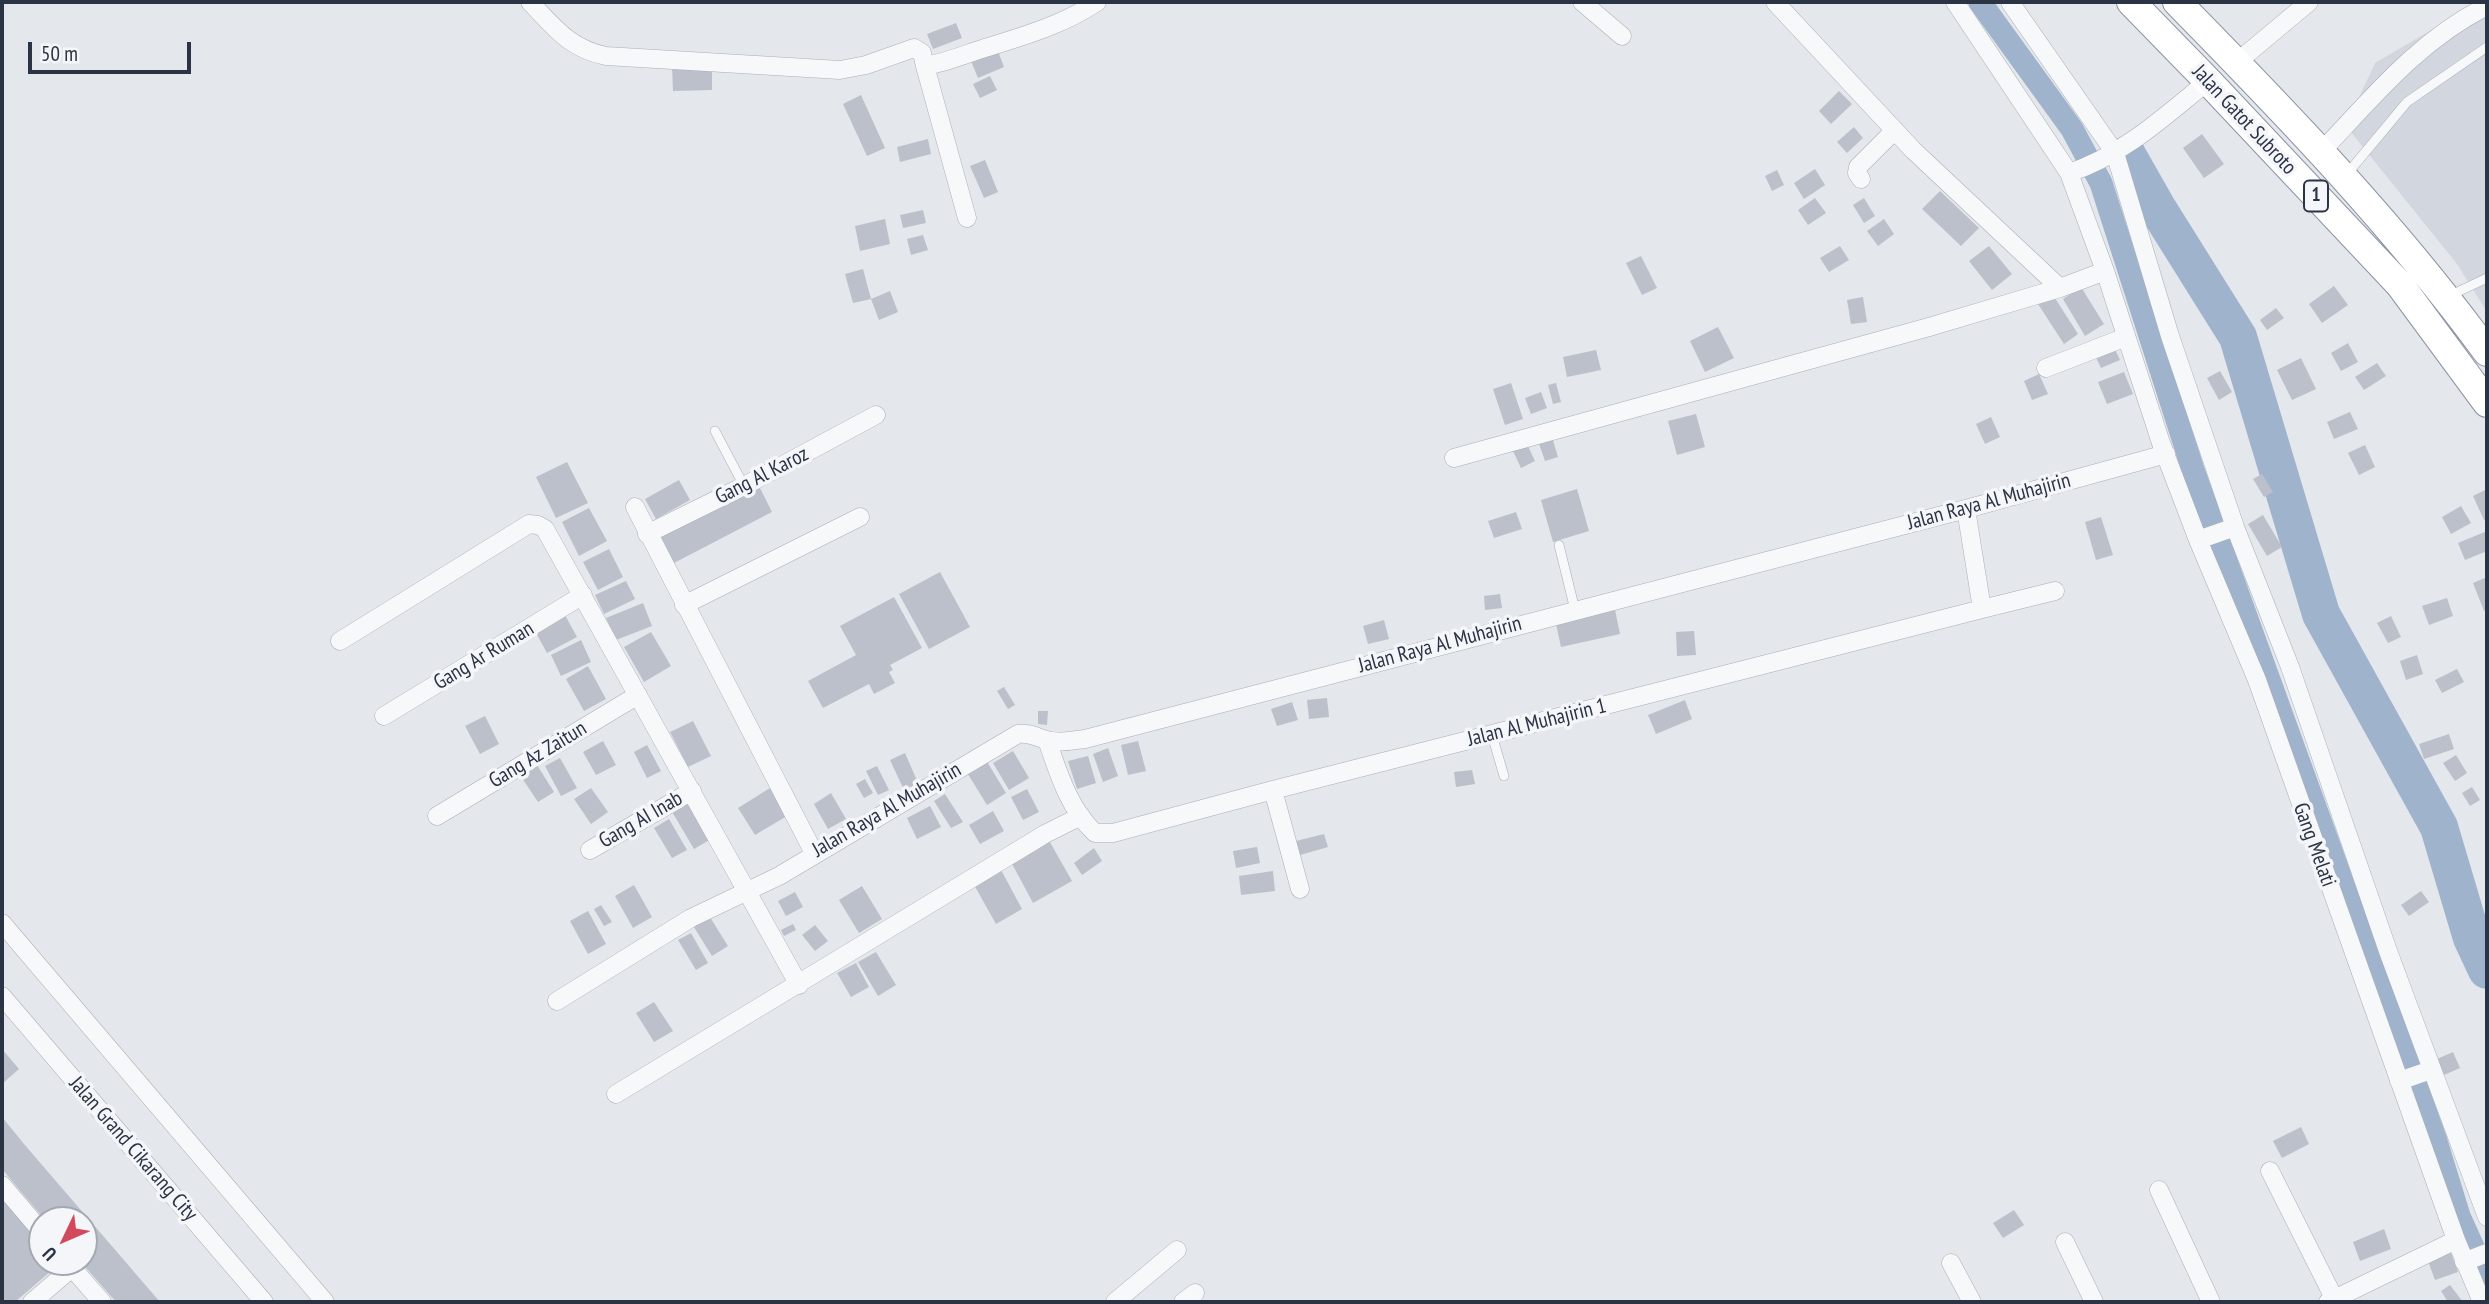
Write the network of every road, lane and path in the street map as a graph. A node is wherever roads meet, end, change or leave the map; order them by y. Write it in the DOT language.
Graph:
graph roads {
  1 [pos="530,2"];
  2 [pos="1097,2"];
  3 [pos="1582,2"];
  4 [pos="1774,2"];
  5 [pos="1955,2"];
  6 [pos="2010,2"];
  7 [pos="2131,2"];
  8 [pos="2177,2"];
  9 [pos="2309,2"];
  10 [pos="2487,6"];
  11 [pos="1622,36"];
  12 [pos="2487,47"];
  13 [pos="2236,63"];
  14 [pos="925,66"];
  15 [pos="2208,81"];
  16 [pos="1895,131"];
  17 [pos="2321,152"];
  18 [pos="2111,155"];
  19 [pos="2077,171"];
  20 [pos="2343,178"];
  21 [pos="1861,179"];
  22 [pos="967,218"];
  23 [pos="2105,271"];
  24 [pos="2487,278"];
  25 [pos="2060,288"];
  26 [pos="2447,297"];
  27 [pos="2126,338"];
  28 [pos="2487,352"];
  29 [pos="2046,368"];
  30 [pos="2487,404"];
  31 [pos="876,415"];
  32 [pos="715,431"];
  33 [pos="2166,454"];
  34 [pos="1454,458"];
  35 [pos="744,486"];
  36 [pos="635,507"];
  37 [pos="1966,509"];
  38 [pos="860,517"];
  39 [pos="2234,527"];
  40 [pos="647,534"];
  41 [pos="2203,538"];
  42 [pos="1559,545"];
  43 [pos="2055,590"];
  44 [pos="583,595"];
  45 [pos="684,605"];
  46 [pos="1982,609"];
  47 [pos="1576,610"];
  48 [pos="340,641"];
  49 [pos="638,695"];
  50 [pos="384,716"];
  51 [pos="1492,735"];
  52 [pos="1047,740"];
  53 [pos="1504,776"];
  54 [pos="1273,790"];
  55 [pos="692,791"];
  56 [pos="437,816"];
  57 [pos="1081,817"];
  58 [pos="590,850"];
  59 [pos="814,853"];
  60 [pos="1300,889"];
  61 [pos="747,891"];
  62 [pos="2,923"];
  63 [pos="2385,952"];
  64 [pos="2361,962"];
  65 [pos="799,985"];
  66 [pos="2,996"];
  67 [pos="556,1001"];
  68 [pos="2427,1071"];
  69 [pos="2401,1080"];
  70 [pos="616,1094"];
  71 [pos="2270,1171"];
  72 [pos="2,1185"];
  73 [pos="2159,1190"];
  74 [pos="28,1216"];
  75 [pos="2487,1217"];
  76 [pos="2456,1240"];
  77 [pos="2065,1242"];
  78 [pos="1177,1250"];
  79 [pos="2474,1258"];
  80 [pos="1951,1263"];
  81 [pos="59,1276"];
  82 [pos="80,1276"];
  83 [pos="2333,1301"];
  84 [pos="33,1302"];
  85 [pos="102,1302"];
  86 [pos="264,1302"];
  87 [pos="325,1302"];
  88 [pos="1115,1302"];
  89 [pos="1972,1302"];
  90 [pos="2094,1302"];
  91 [pos="2211,1302"];
  92 [pos="2482,1302"];
  1 -- 14 [label="street"];
  2 -- 14 [label="street"];
  3 -- 11 [label="street"];
  4 -- 16 [label="street"];
  5 -- 19 [label="street, Gang Melati"];
  6 -- 18 [label="street"];
  7 -- 15 [label="highway, Jalan Gatot Subroto / 1"];
  8 -- 13 [label="highway, Jalan Gatot Subroto / 1"];
  9 -- 13 [label="street"];
  10 -- 17 [label="street"];
  12 -- 20 [label="lane"];
  13 -- 17 [label="highway, Jalan Gatot Subroto / 1"];
  14 -- 22 [label="street"];
  15 -- 18 [label="street"];
  15 -- 30 [label="highway, Jalan Gatot Subroto / 1"];
  16 -- 21 [label="street"];
  16 -- 25 [label="street"];
  17 -- 20 [label="highway, Jalan Gatot Subroto / 1"];
  18 -- 19 [label="street"];
  18 -- 39 [label="street"];
  19 -- 23 [label="street, Gang Melati"];
  20 -- 26 [label="highway, Jalan Gatot Subroto / 1"];
  23 -- 25 [label="street"];
  23 -- 27 [label="street, Gang Melati"];
  24 -- 26 [label="lane"];
  25 -- 34 [label="street"];
  26 -- 28 [label="highway, Jalan Gatot Subroto / 1"];
  27 -- 29 [label="street"];
  27 -- 33 [label="street, Gang Melati"];
  31 -- 35 [label="street, Gang Al Karoz"];
  32 -- 35 [label="lane"];
  33 -- 37 [label="street, Jalan Raya Al Muhajirin"];
  33 -- 41 [label="street, Gang Melati"];
  35 -- 40 [label="street, Gang Al Karoz"];
  36 -- 40 [label="street"];
  37 -- 46 [label="street"];
  37 -- 47 [label="street, Jalan Raya Al Muhajirin"];
  38 -- 45 [label="street"];
  39 -- 41 [label="street"];
  39 -- 63 [label="street"];
  40 -- 45 [label="street"];
  41 -- 64 [label="street, Gang Melati"];
  42 -- 47 [label="lane"];
  43 -- 46 [label="street, Jalan Al Muhajirin 1"];
  44 -- 48 [label="street"];
  44 -- 49 [label="street"];
  44 -- 50 [label="street, Gang Ar Ruman"];
  45 -- 59 [label="street"];
  46 -- 51 [label="street, Jalan Al Muhajirin 1"];
  47 -- 52 [label="street, Jalan Raya Al Muhajirin"];
  49 -- 55 [label="street"];
  49 -- 56 [label="street, Gang Az Zaitun"];
  51 -- 53 [label="lane"];
  51 -- 54 [label="street, Jalan Al Muhajirin 1"];
  52 -- 57 [label="street"];
  52 -- 59 [label="street, Jalan Raya Al Muhajirin"];
  54 -- 57 [label="street, Jalan Al Muhajirin 1"];
  54 -- 60 [label="street"];
  55 -- 58 [label="street, Gang AI Inab"];
  55 -- 61 [label="street"];
  57 -- 65 [label="street"];
  59 -- 61 [label="street, Jalan Raya Al Muhajirin"];
  61 -- 65 [label="street"];
  61 -- 67 [label="street, Jalan Raya Al Muhajirin"];
  62 -- 87 [label="street"];
  63 -- 64 [label="street"];
  63 -- 68 [label="street"];
  64 -- 69 [label="street, Gang Melati"];
  65 -- 70 [label="street"];
  66 -- 86 [label="street, Jalan Grand Cikarang City"];
  68 -- 69 [label="street"];
  68 -- 75 [label="street"];
  69 -- 76 [label="street, Gang Melati"];
  71 -- 83 [label="street"];
  72 -- 74 [label="street"];
  73 -- 91 [label="street"];
  76 -- 79 [label="street, Gang Melati"];
  76 -- 83 [label="street"];
  77 -- 90 [label="street"];
  78 -- 88 [label="street"];
  79 -- 92 [label="street, Gang Melati"];
  80 -- 89 [label="street"];
  81 -- 84 [label="street"];
  82 -- 85 [label="street"];
}
